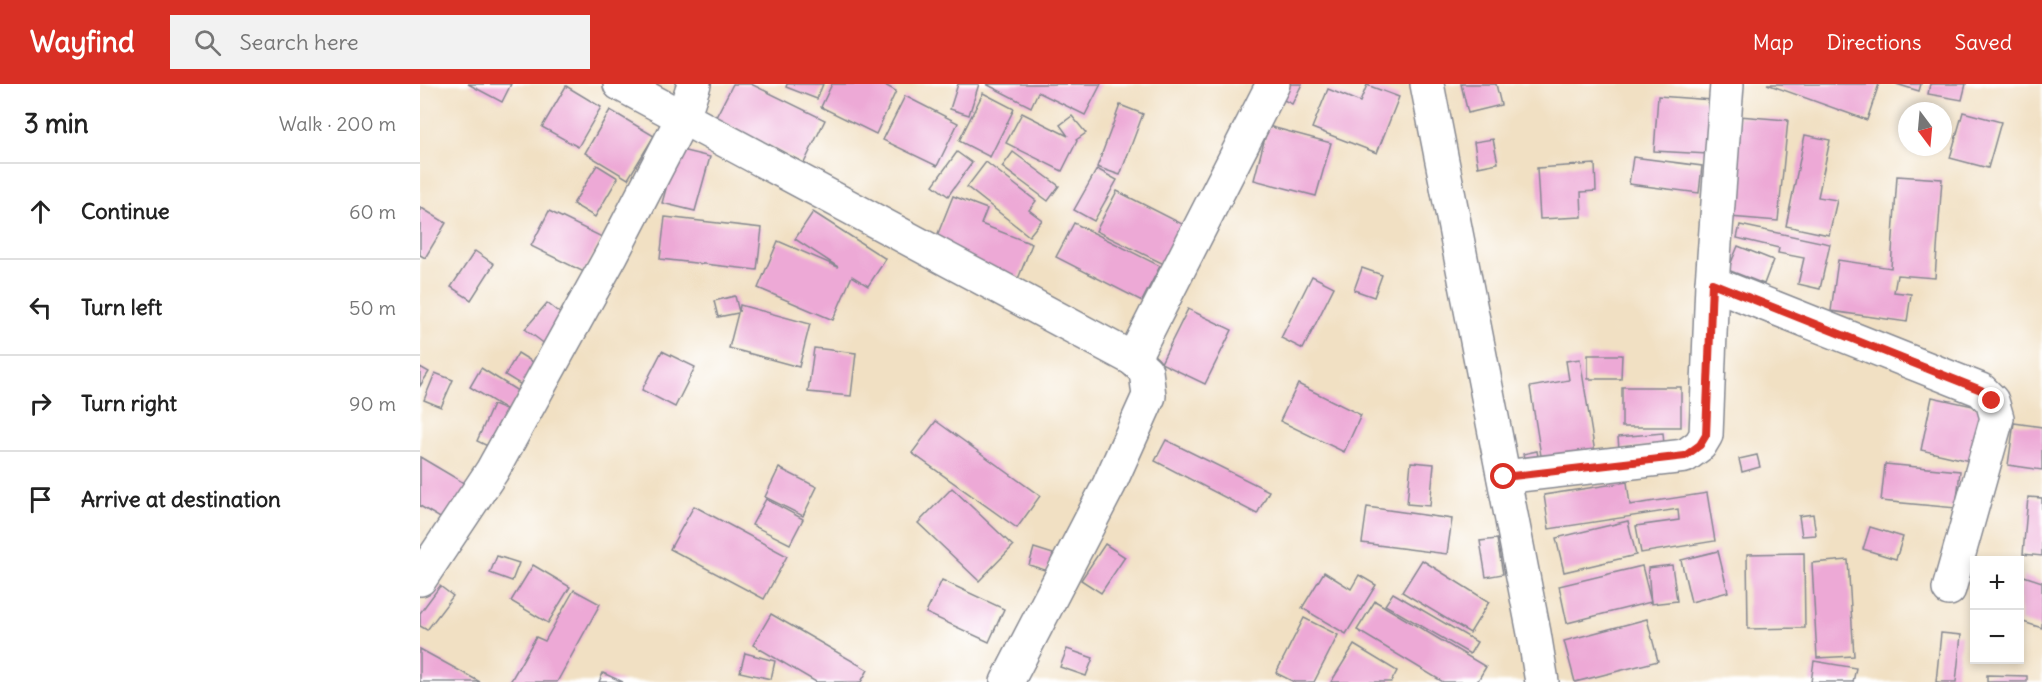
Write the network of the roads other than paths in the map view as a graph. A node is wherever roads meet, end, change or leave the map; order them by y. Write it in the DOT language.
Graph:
graph roads {
  1 [pos="620,84"];
  2 [pos="694,84"];
  3 [pos="1273,84"];
  4 [pos="1427,84"];
  5 [pos="1727,84"];
  6 [pos="683,117"];
  7 [pos="1712,283"];
  8 [pos="1133,360"];
  9 [pos="1504,477"];
  10 [pos="420,579"];
  11 [pos="1949,589"];
  12 [pos="1006,682"];
  13 [pos="1542,682"];
  1 -- 6 [label="street"];
  2 -- 6 [label="street"];
  3 -- 8 [label="street"];
  4 -- 9 [label="street"];
  5 -- 7 [label="street"];
  6 -- 8 [label="street"];
  6 -- 10 [label="street"];
  7 -- 9 [label="street"];
  7 -- 11 [label="street"];
  8 -- 12 [label="street"];
  9 -- 13 [label="street"];
}
